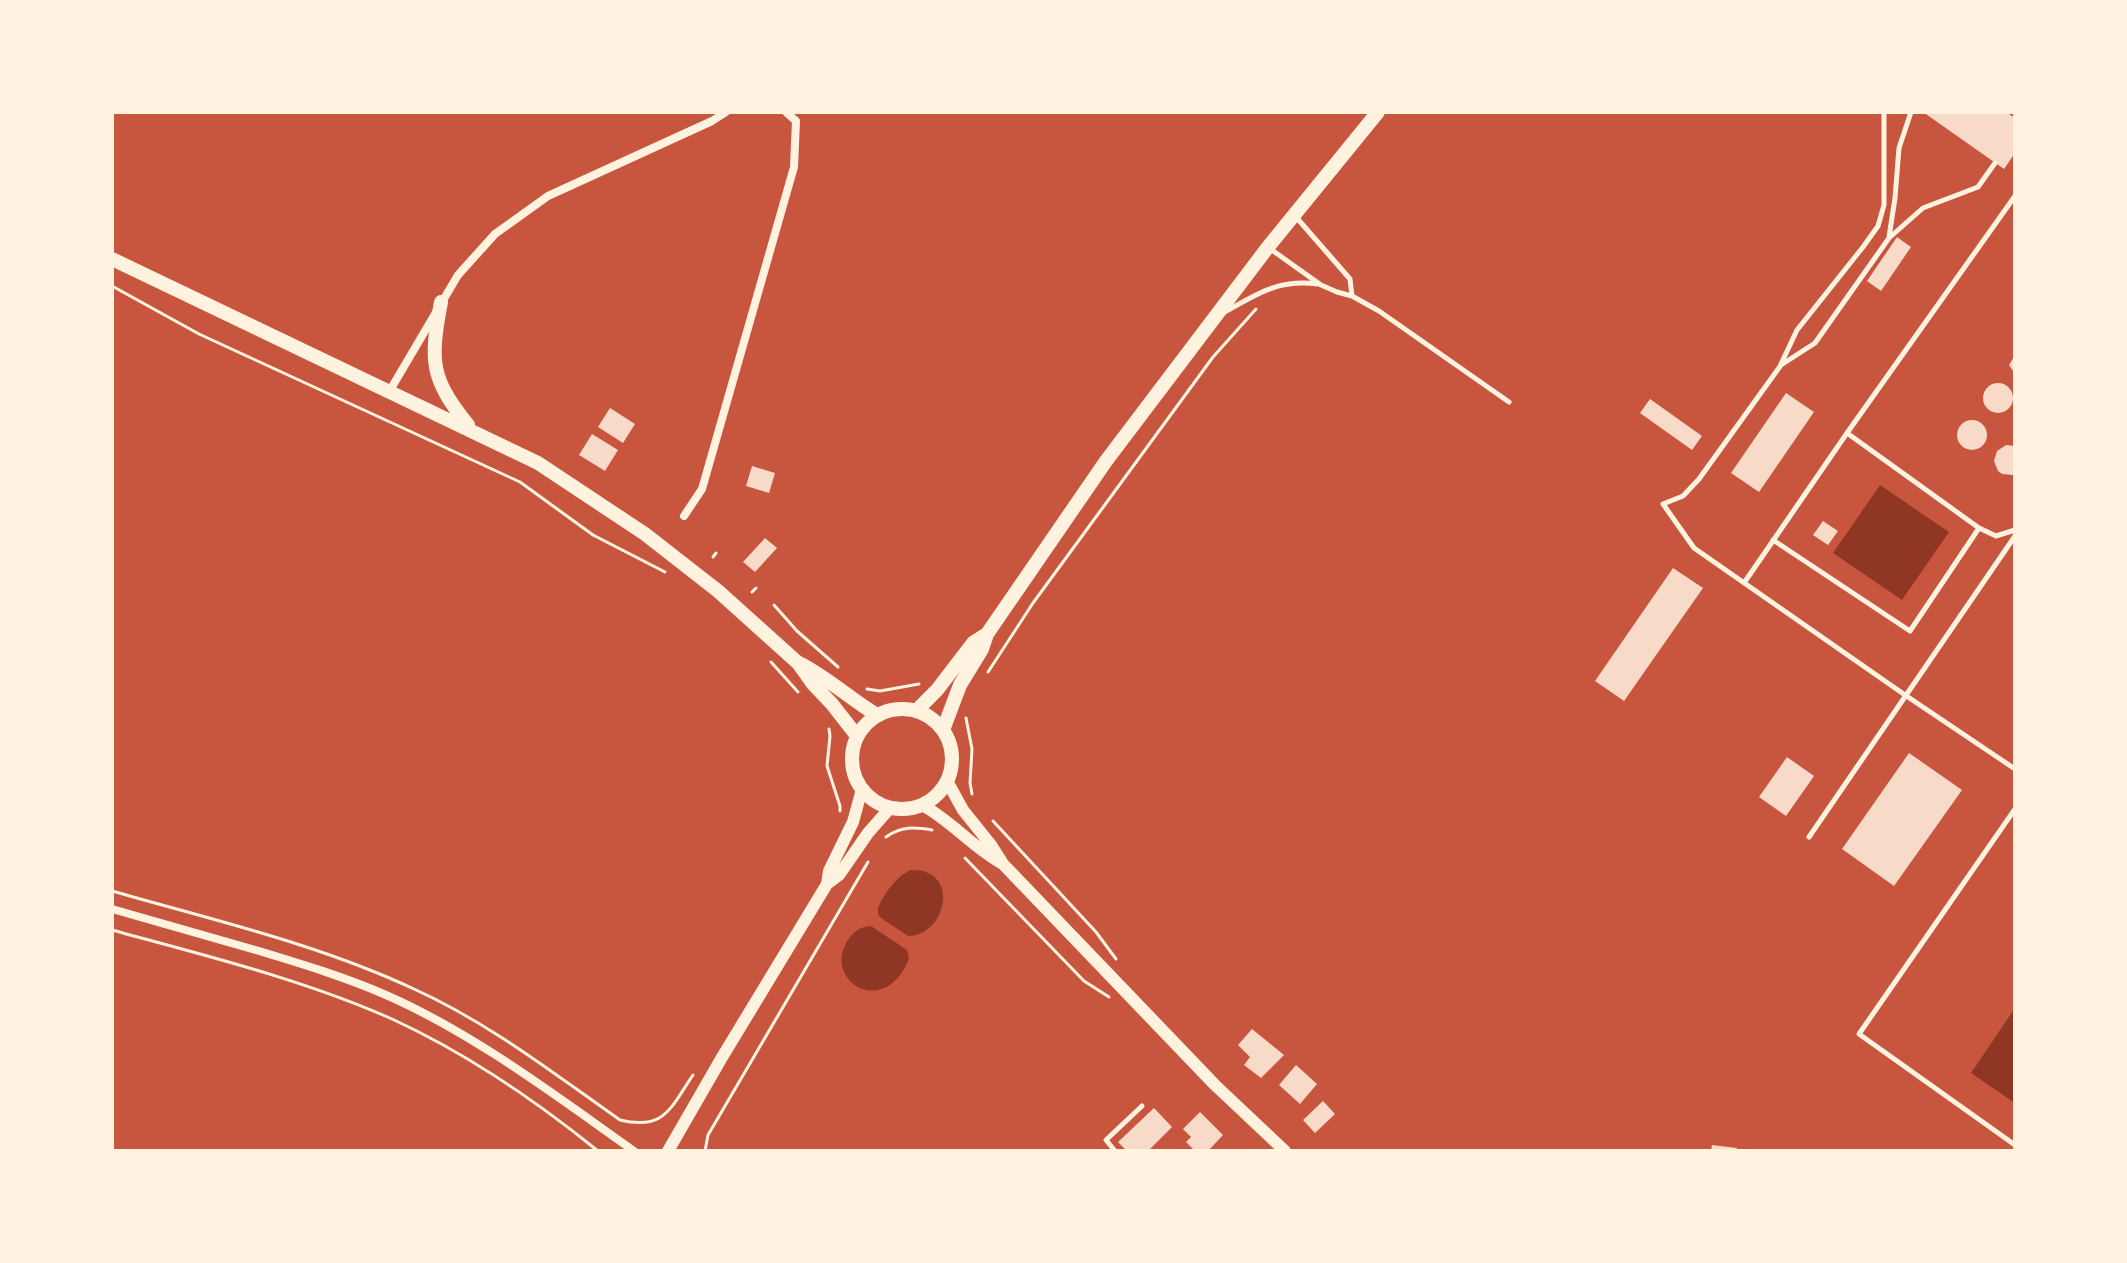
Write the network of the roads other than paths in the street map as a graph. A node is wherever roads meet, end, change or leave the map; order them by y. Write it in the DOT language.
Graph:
graph roads {
  1 [pos="726,112"];
  2 [pos="786,112"];
  3 [pos="1378,112"];
  4 [pos="1884,112"];
  5 [pos="1911,112"];
  6 [pos="1995,163"];
  7 [pos="2015,196"];
  8 [pos="1294,215"];
  9 [pos="1889,238"];
  10 [pos="1268,247"];
  11 [pos="112,259"];
  12 [pos="1321,285"];
  13 [pos="1352,296"];
  14 [pos="441,302"];
  15 [pos="1215,318"];
  16 [pos="1781,365"];
  17 [pos="389,392"];
  18 [pos="1509,402"];
  19 [pos="471,429"];
  20 [pos="1847,433"];
  21 [pos="684,516"];
  22 [pos="1979,528"];
  23 [pos="2015,533"];
  24 [pos="1773,540"];
  25 [pos="1744,583"];
  26 [pos="987,634"];
  27 [pos="798,663"];
  28 [pos="1905,695"];
  29 [pos="916,711"];
  30 [pos="877,715"];
  31 [pos="943,730"];
  32 [pos="857,736"];
  33 [pos="2015,769"];
  34 [pos="947,781"];
  35 [pos="862,789"];
  36 [pos="922,805"];
  37 [pos="890,808"];
  38 [pos="2015,809"];
  39 [pos="1809,837"];
  40 [pos="1003,864"];
  41 [pos="827,884"];
  42 [pos="112,909"];
  43 [pos="1142,1106"];
  44 [pos="2015,1145"];
  45 [pos="634,1151"];
  46 [pos="668,1151"];
  47 [pos="1115,1151"];
  48 [pos="1285,1151"];
  1 -- 14 [label="street"];
  2 -- 21 [label="street"];
  3 -- 8 [label="main road"];
  4 -- 16 [label="lane"];
  5 -- 9 [label="lane"];
  6 -- 9 [label="lane"];
  7 -- 20 [label="lane"];
  8 -- 10 [label="main road"];
  8 -- 13 [label="lane"];
  9 -- 16 [label="lane"];
  10 -- 12 [label="lane"];
  10 -- 15 [label="main road"];
  11 -- 17 [label="main road"];
  12 -- 13 [label="lane"];
  12 -- 15 [label="lane"];
  13 -- 18 [label="lane"];
  14 -- 17 [label="street"];
  14 -- 19 [label="main road"];
  15 -- 26 [label="main road"];
  16 -- 25 [label="lane"];
  17 -- 19 [label="main road"];
  19 -- 27 [label="main road"];
  20 -- 22 [label="lane"];
  20 -- 24 [label="lane"];
  22 -- 23 [label="lane"];
  22 -- 24 [label="lane"];
  23 -- 28 [label="lane"];
  24 -- 25 [label="lane"];
  25 -- 28 [label="lane"];
  26 -- 29 [label="main road"];
  26 -- 31 [label="main road"];
  27 -- 30 [label="main road"];
  27 -- 32 [label="main road"];
  28 -- 33 [label="lane"];
  28 -- 39 [label="lane"];
  29 -- 30 [label="main road"];
  29 -- 31 [label="main road"];
  30 -- 32 [label="main road"];
  31 -- 34 [label="main road"];
  32 -- 35 [label="main road"];
  34 -- 36 [label="main road"];
  34 -- 40 [label="street"];
  35 -- 37 [label="main road"];
  35 -- 41 [label="street"];
  36 -- 37 [label="main road"];
  36 -- 40 [label="street"];
  37 -- 41 [label="street"];
  38 -- 44 [label="lane"];
  40 -- 48 [label="street"];
  41 -- 46 [label="street"];
  42 -- 45 [label="street"];
  43 -- 47 [label="lane"];
}
